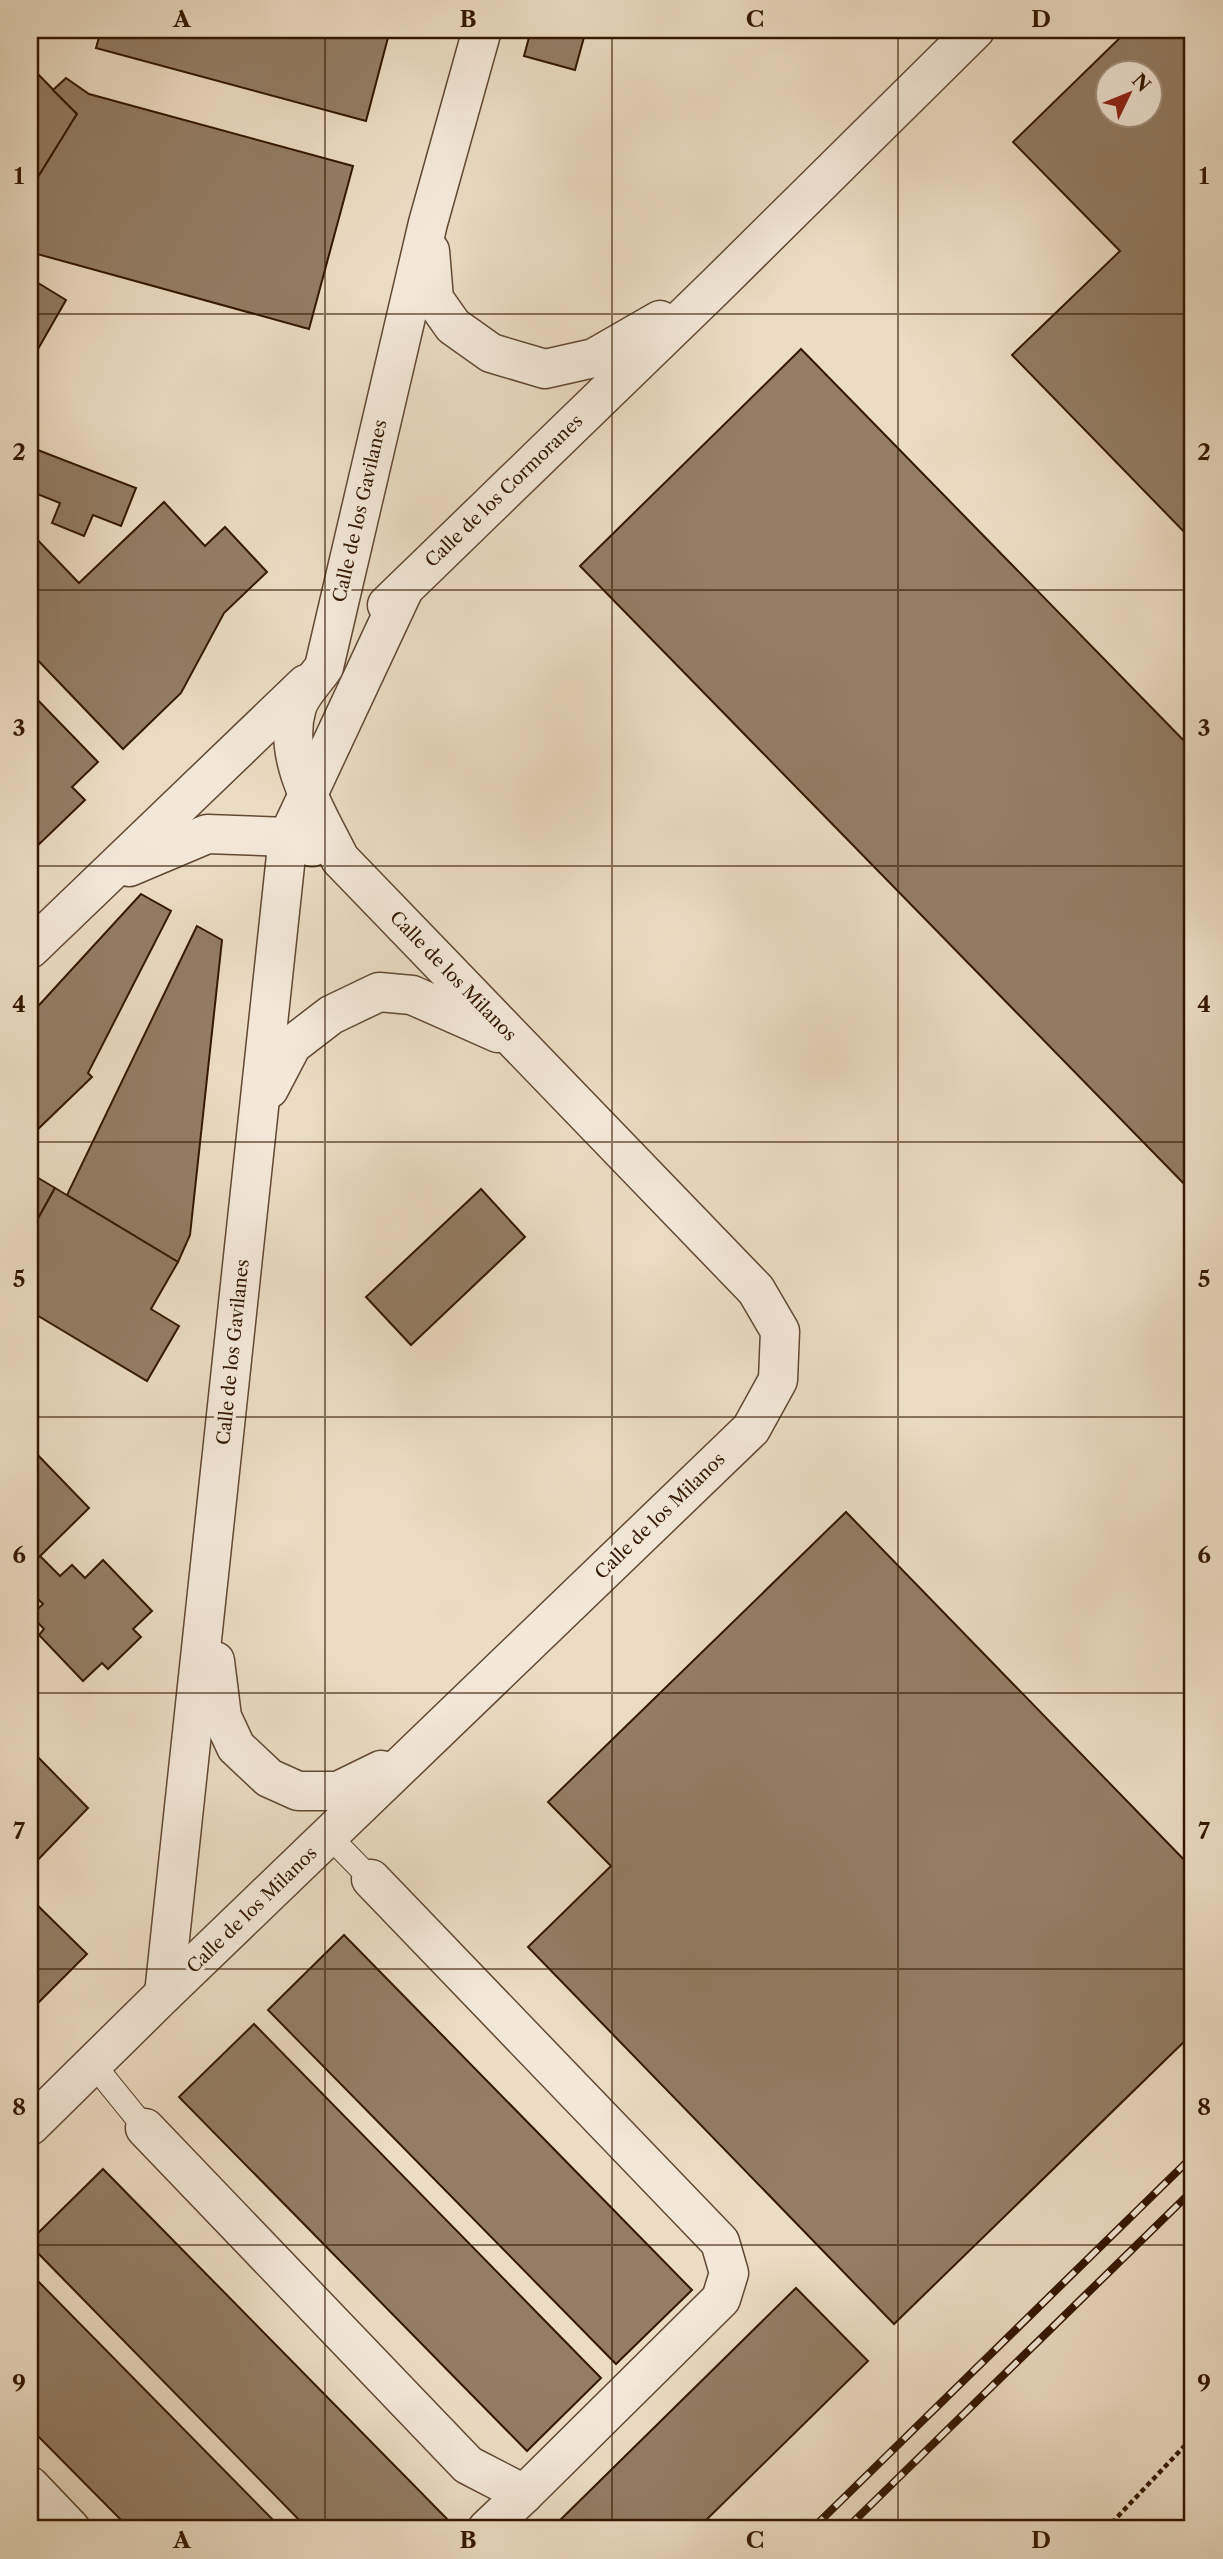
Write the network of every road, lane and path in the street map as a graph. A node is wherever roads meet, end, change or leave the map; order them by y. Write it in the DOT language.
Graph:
graph roads {
  1 [pos="482,30"];
  2 [pos="975,30"];
  3 [pos="428,223"];
  4 [pos="713,289"];
  5 [pos="404,589"];
  6 [pos="324,667"];
  7 [pos="308,793"];
  8 [pos="288,837"];
  9 [pos="340,859"];
  10 [pos="108,876"];
  11 [pos="30,949"];
  12 [pos="516,1041"];
  13 [pos="259,1106"];
  14 [pos="206,1598"];
  15 [pos="414,1753"];
  16 [pos="328,1836"];
  17 [pos="371,1879"];
  18 [pos="164,1994"];
  19 [pos="93,2064"];
  20 [pos="30,2126"];
  21 [pos="145,2128"];
  22 [pos="1193,2437"];
  23 [pos="30,2486"];
  24 [pos="524,2494"];
  25 [pos="71,2529"];
  26 [pos="487,2529"];
  27 [pos="1106,2529"];
  1 -- 3 [label="street, Calle de los Gavilanes"];
  2 -- 4 [label="street, Calle de los Cormoranes"];
  3 -- 4 [label="street, Calle de los Gavilanes"];
  3 -- 6 [label="street, Calle de los Gavilanes"];
  4 -- 5 [label="street, Calle de los Cormoranes"];
  5 -- 6 [label="street, Calle de los Cormoranes"];
  5 -- 7 [label="street, Calle de los Gavilanes"];
  6 -- 7 [label="street, Calle de los Gavilanes"];
  6 -- 10 [label="street, Calle de los Cormoranes"];
  7 -- 8 [label="street, Calle de los Gavilanes"];
  7 -- 9 [label="street, Calle de los Gavilanes"];
  8 -- 9 [label="street"];
  8 -- 10 [label="street"];
  8 -- 13 [label="street, Calle de los Gavilanes"];
  9 -- 12 [label="street, Calle de los Milanos"];
  10 -- 11 [label="street, Calle de los Cormoranes"];
  12 -- 13 [label="street, Calle de los Gavilanes"];
  12 -- 15 [label="street, Calle de los Milanos"];
  13 -- 14 [label="street, Calle de los Gavilanes"];
  14 -- 15 [label="street, Calle de los Gavilanes"];
  14 -- 18 [label="street, Calle de los Gavilanes"];
  15 -- 16 [label="street, Calle de los Milanos"];
  16 -- 17 [label="lane"];
  16 -- 18 [label="street, Calle de los Milanos"];
  17 -- 24 [label="street"];
  18 -- 19 [label="street, Calle de los Milanos"];
  19 -- 20 [label="street, Calle de los Milanos"];
  19 -- 21 [label="lane"];
  21 -- 24 [label="street"];
  22 -- 27 [label="path"];
  23 -- 25 [label="street"];
  24 -- 26 [label="street"];
}
